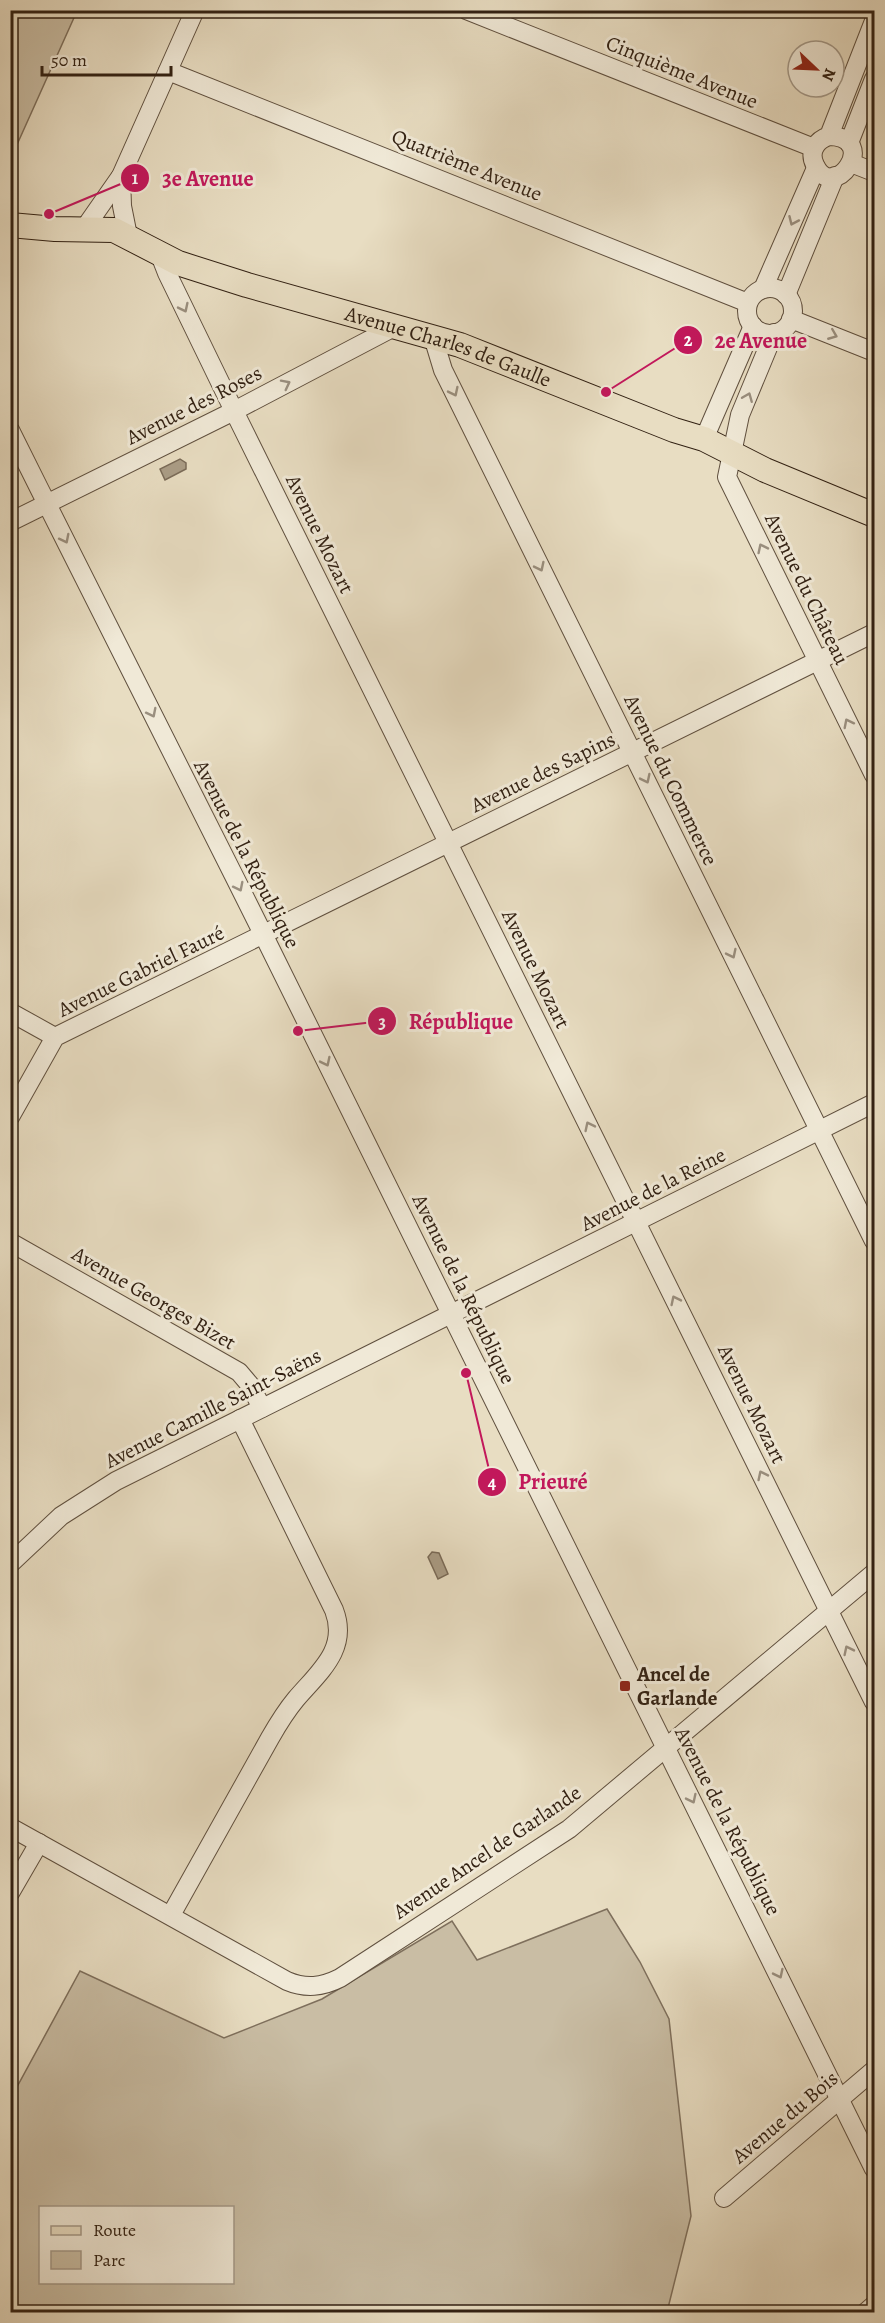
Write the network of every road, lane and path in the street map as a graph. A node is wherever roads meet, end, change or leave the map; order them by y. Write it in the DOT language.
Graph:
graph roads {
  1 [pos="195,10"];
  2 [pos="466,10"];
  3 [pos="874,21"];
  4 [pos="168,71"];
  5 [pos="874,79"];
  6 [pos="829,136"];
  7 [pos="849,143"];
  8 [pos="814,148"];
  9 [pos="852,163"];
  10 [pos="816,168"];
  11 [pos="874,172"];
  12 [pos="121,176"];
  13 [pos="835,176"];
  14 [pos="10,225"];
  15 [pos="84,229"];
  16 [pos="128,236"];
  17 [pos="160,255"];
  18 [pos="764,289"];
  19 [pos="786,295"];
  20 [pos="748,303"];
  21 [pos="791,319"];
  22 [pos="396,326"];
  23 [pos="753,326"];
  24 [pos="774,333"];
  25 [pos="433,337"];
  26 [pos="874,352"];
  27 [pos="234,411"];
  28 [pos="10,430"];
  29 [pos="704,439"];
  30 [pos="732,453"];
  31 [pos="47,504"];
  32 [pos="874,516"];
  33 [pos="10,522"];
  34 [pos="874,633"];
  35 [pos="817,661"];
  36 [pos="633,753"];
  37 [pos="874,775"];
  38 [pos="449,844"];
  39 [pos="263,935"];
  40 [pos="10,1012"];
  41 [pos="55,1037"];
  42 [pos="874,1103"];
  43 [pos="10,1117"];
  44 [pos="820,1131"];
  45 [pos="637,1223"];
  46 [pos="874,1240"];
  47 [pos="10,1242"];
  48 [pos="451,1314"];
  49 [pos="262,1408"];
  50 [pos="240,1419"];
  51 [pos="10,1564"];
  52 [pos="874,1573"];
  53 [pos="829,1611"];
  54 [pos="874,1702"];
  55 [pos="666,1747"];
  56 [pos="10,1827"];
  57 [pos="39,1843"];
  58 [pos="10,1893"];
  59 [pos="171,1915"];
  60 [pos="874,2070"];
  61 [pos="840,2099"];
  62 [pos="874,2169"];
  63 [pos="724,2198"];
  64 [pos="874,2305"];
  65 [pos="866,2313"];
  1 -- 4 [label="street"];
  2 -- 8 [label="street, Cinquième Avenue"];
  3 -- 6 [label="street"];
  4 -- 12 [label="street"];
  4 -- 20 [label="street, Quatrième Avenue"];
  5 -- 7 [label="street"];
  6 -- 7 [label="street"];
  6 -- 8 [label="street"];
  7 -- 9 [label="street"];
  8 -- 10 [label="street"];
  9 -- 11 [label="street"];
  9 -- 13 [label="street"];
  10 -- 13 [label="street"];
  10 -- 18 [label="street, one-way"];
  12 -- 15 [label="street"];
  12 -- 16 [label="street"];
  13 -- 19 [label="street"];
  14 -- 15 [label="main road, Avenue Charles de Gaulle"];
  15 -- 16 [label="main road, Avenue Charles de Gaulle"];
  16 -- 17 [label="main road, Avenue Charles de Gaulle"];
  17 -- 22 [label="main road, Avenue Charles de Gaulle"];
  17 -- 27 [label="street, Avenue Mozart, one-way"];
  18 -- 19 [label="street"];
  18 -- 20 [label="street"];
  19 -- 21 [label="street"];
  20 -- 23 [label="street"];
  21 -- 24 [label="street"];
  21 -- 26 [label="street, one-way"];
  22 -- 25 [label="main road, Avenue Charles de Gaulle"];
  27 -- 22 [label="street, Avenue des Roses, one-way"];
  23 -- 24 [label="street"];
  23 -- 29 [label="street"];
  30 -- 24 [label="street, Avenue du Château, one-way"];
  25 -- 29 [label="main road, Avenue Charles de Gaulle"];
  25 -- 36 [label="street, Avenue du Commerce, one-way"];
  27 -- 31 [label="street, Avenue des Roses"];
  27 -- 38 [label="street, Avenue Mozart"];
  28 -- 31 [label="street, Avenue de la République"];
  29 -- 30 [label="main road, Avenue Charles de Gaulle"];
  30 -- 32 [label="main road, Avenue Charles de Gaulle"];
  35 -- 30 [label="street, Avenue du Château, one-way"];
  31 -- 33 [label="street, Avenue des Roses"];
  31 -- 39 [label="street, Avenue de la République, one-way"];
  34 -- 35 [label="street, Avenue des Sapins"];
  35 -- 36 [label="street, Avenue des Sapins"];
  37 -- 35 [label="street, Avenue du Château, one-way"];
  36 -- 38 [label="street, Avenue des Sapins"];
  36 -- 44 [label="street, Avenue du Commerce, one-way"];
  38 -- 39 [label="street, Avenue des Sapins"];
  45 -- 38 [label="street, Avenue Mozart, one-way"];
  39 -- 41 [label="street, Avenue Gabriel Fauré"];
  39 -- 48 [label="street, Avenue de la République, one-way"];
  40 -- 41 [label="street"];
  41 -- 43 [label="street, Avenue Gabriel Fauré"];
  42 -- 44 [label="street, Avenue de la Reine"];
  44 -- 45 [label="street, Avenue de la Reine"];
  44 -- 46 [label="street, Avenue du Commerce"];
  45 -- 48 [label="street, Avenue de la Reine"];
  53 -- 45 [label="street, Avenue Mozart, one-way"];
  47 -- 49 [label="street, Avenue Georges Bizet"];
  48 -- 49 [label="street, Avenue Camille Saint-Saëns"];
  48 -- 55 [label="street, Avenue de la République"];
  49 -- 50 [label="street, Avenue Camille Saint-Saëns"];
  50 -- 51 [label="street, Avenue Camille Saint-Saëns"];
  50 -- 59 [label="street"];
  52 -- 53 [label="street, Avenue Ancel de Garlande"];
  54 -- 53 [label="street, Avenue Mozart, one-way"];
  53 -- 55 [label="street, Avenue Ancel de Garlande"];
  55 -- 59 [label="street, Avenue Ancel de Garlande"];
  55 -- 61 [label="street, Avenue de la République, one-way"];
  56 -- 57 [label="street"];
  57 -- 58 [label="street"];
  57 -- 59 [label="street, Avenue Ancel de Garlande"];
  60 -- 61 [label="street, Avenue du Bois"];
  61 -- 62 [label="street, Avenue de la République"];
  61 -- 63 [label="street, Avenue du Bois"];
  64 -- 65 [label="street"];
}
